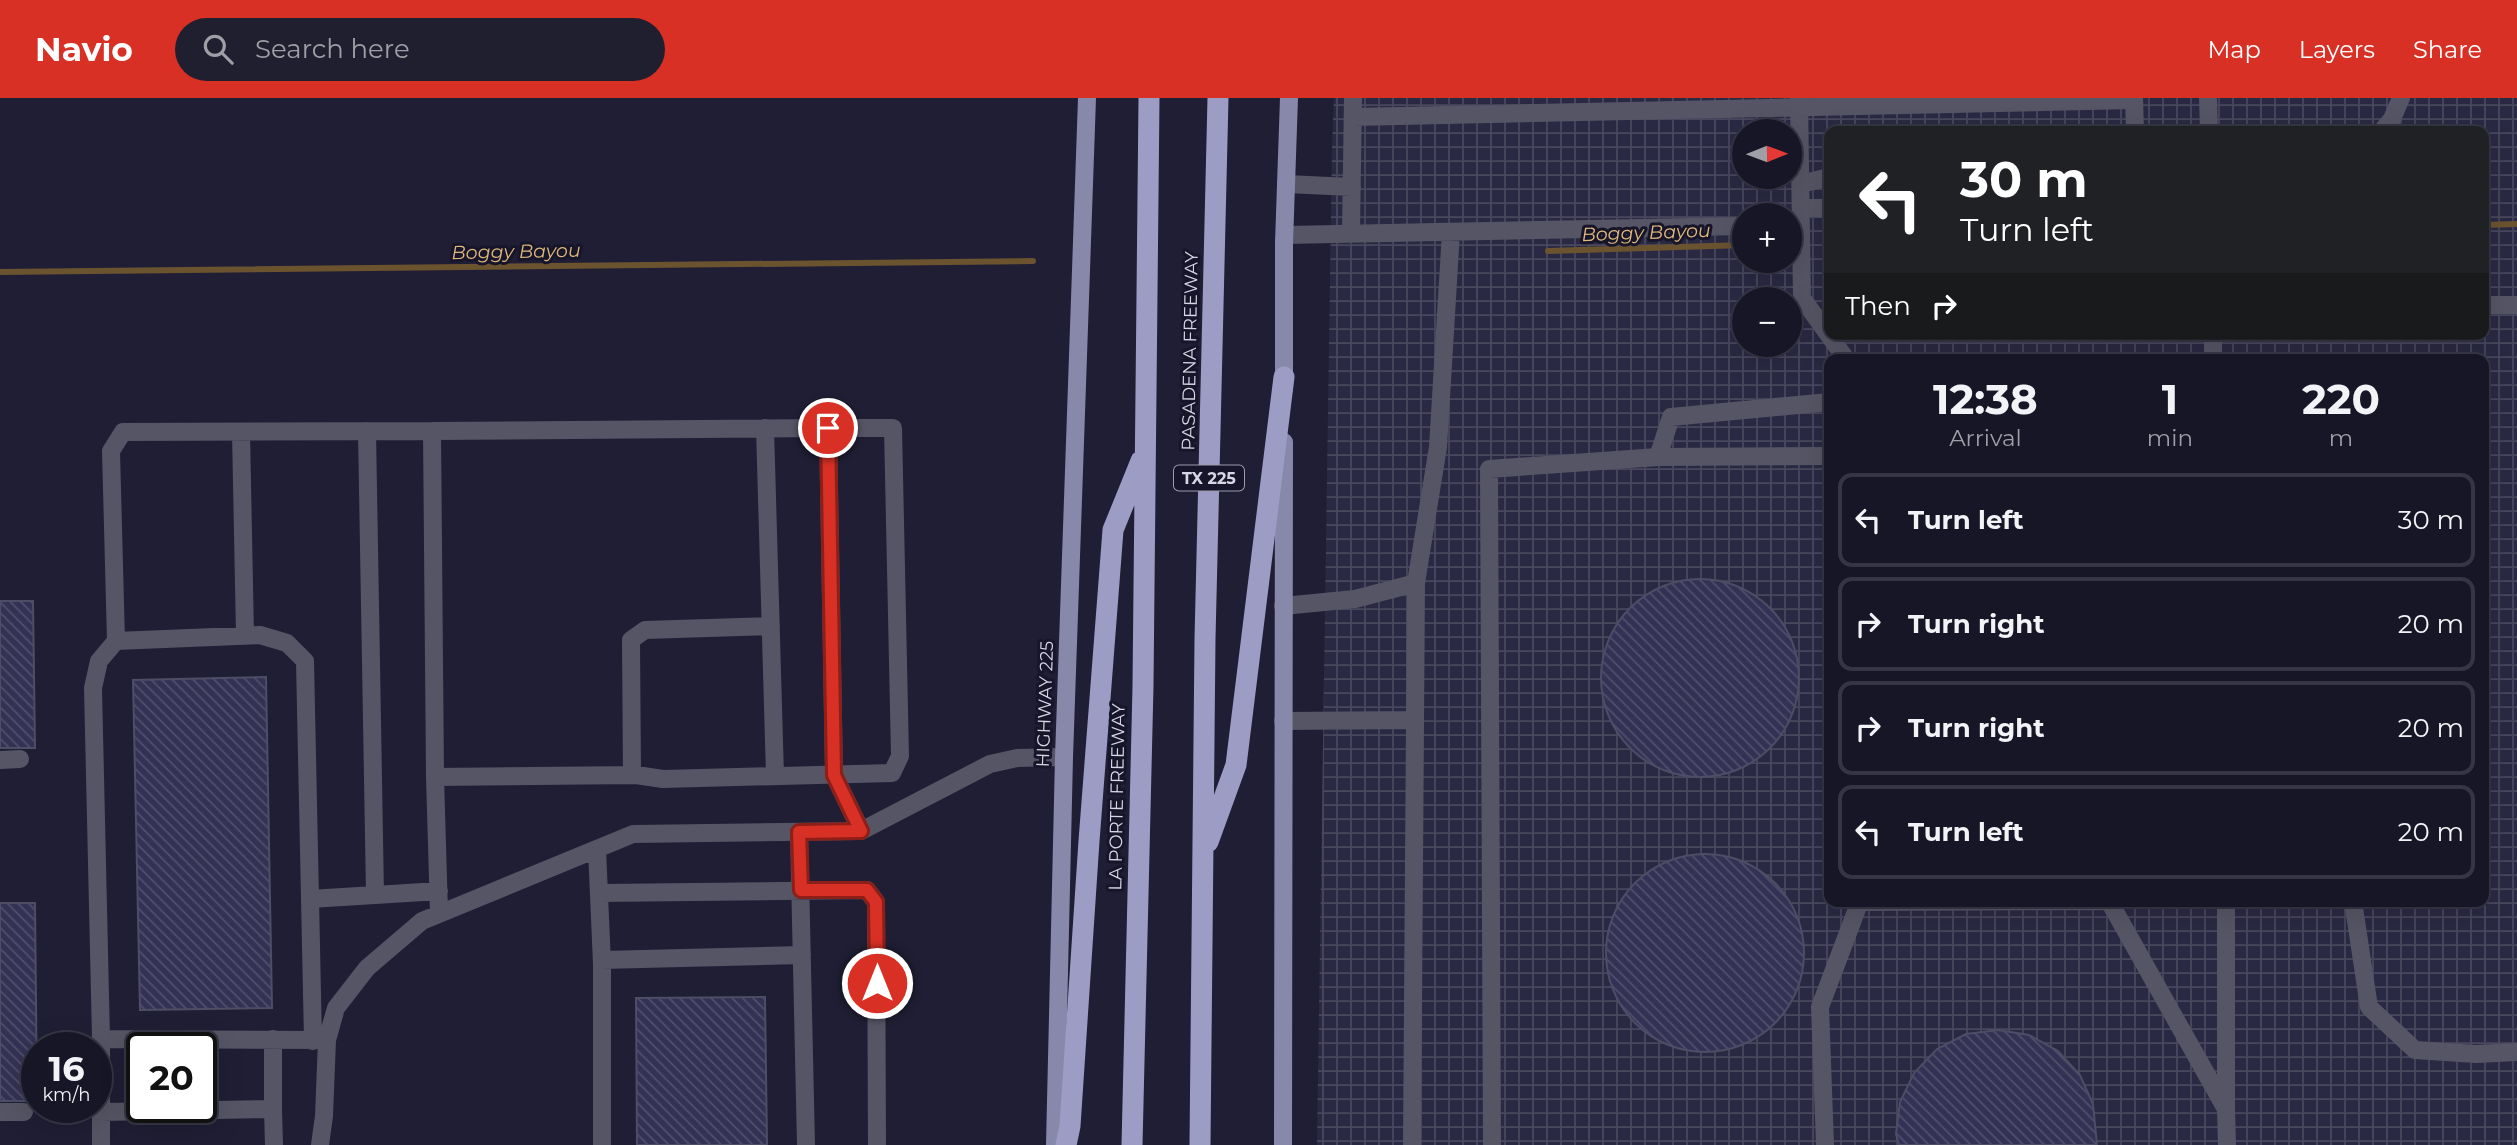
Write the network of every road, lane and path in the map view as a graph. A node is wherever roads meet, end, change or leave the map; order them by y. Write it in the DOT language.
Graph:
graph roads {
  1 [pos="1087,98"];
  2 [pos="1149,98"];
  3 [pos="1218,98"];
  4 [pos="1289,98"];
  5 [pos="1353,98"];
  6 [pos="2208,98"];
  7 [pos="2401,98"];
  8 [pos="2134,99"];
  9 [pos="1799,102"];
  10 [pos="1353,117"];
  11 [pos="2135,126"];
  12 [pos="2209,126"];
  13 [pos="2386,126"];
  14 [pos="1824,178"];
  15 [pos="1286,184"];
  16 [pos="1802,184"];
  17 [pos="1352,187"];
  18 [pos="1824,210"];
  19 [pos="1802,218"];
  20 [pos="1732,226"];
  21 [pos="1351,232"];
  22 [pos="1451,232"];
  23 [pos="1285,235"];
  24 [pos="1801,273"];
  25 [pos="2489,305"];
  26 [pos="2517,305"];
  27 [pos="1824,328"];
  28 [pos="1284,377"];
  29 [pos="1824,402"];
  30 [pos="765,428"];
  31 [pos="828,428"];
  32 [pos="367,431"];
  33 [pos="432,431"];
  34 [pos="241,432"];
  35 [pos="1146,450"];
  36 [pos="1824,456"];
  37 [pos="1658,457"];
  38 [pos="1416,583"];
  39 [pos="1283,606"];
  40 [pos="771,626"];
  41 [pos="245,635"];
  42 [pos="116,641"];
  43 [pos="1414,720"];
  44 [pos="1283,721"];
  45 [pos="1064,757"];
  46 [pos="0,760"];
  47 [pos="20,760"];
  48 [pos="632,775"];
  49 [pos="834,775"];
  50 [pos="775,776"];
  51 [pos="435,778"];
  52 [pos="861,831"];
  53 [pos="799,832"];
  54 [pos="597,849"];
  55 [pos="1202,857"];
  56 [pos="801,890"];
  57 [pos="439,891"];
  58 [pos="599,893"];
  59 [pos="375,895"];
  60 [pos="310,899"];
  61 [pos="1858,907"];
  62 [pos="2112,907"];
  63 [pos="2226,907"];
  64 [pos="2354,907"];
  65 [pos="439,913"];
  66 [pos="802,955"];
  67 [pos="602,960"];
  68 [pos="101,1032"];
  69 [pos="112,1039"];
  70 [pos="273,1039"];
  71 [pos="320,1040"];
  72 [pos="2517,1052"];
  73 [pos="272,1108"];
  74 [pos="2226,1109"];
  75 [pos="0,1112"];
  76 [pos="21,1112"];
  77 [pos="112,1112"];
  78 [pos="101,1123"];
  79 [pos="101,1145"];
  80 [pos="274,1145"];
  81 [pos="320,1145"];
  82 [pos="602,1145"];
  83 [pos="806,1145"];
  84 [pos="877,1145"];
  85 [pos="1055,1145"];
  86 [pos="1066,1145"];
  87 [pos="1132,1145"];
  88 [pos="1200,1145"];
  89 [pos="1283,1145"];
  90 [pos="1412,1145"];
  91 [pos="1492,1145"];
  92 [pos="1825,1145"];
  93 [pos="2227,1145"];
  1 -- 45 [label="main road, HIGHWAY 225"];
  2 -- 35 [label="highway"];
  3 -- 55 [label="highway, PASADENA FREEWAY / TX 225"];
  4 -- 15 [label="main road"];
  5 -- 10 [label="lane"];
  6 -- 12 [label="lane"];
  7 -- 13 [label="lane"];
  8 -- 9 [label="lane"];
  8 -- 11 [label="lane"];
  9 -- 10 [label="lane"];
  10 -- 17 [label="lane"];
  14 -- 16 [label="lane"];
  15 -- 17 [label="lane"];
  15 -- 23 [label="main road"];
  17 -- 21 [label="lane"];
  18 -- 19 [label="lane"];
  20 -- 22 [label="lane"];
  21 -- 22 [label="lane"];
  21 -- 23 [label="lane"];
  22 -- 38 [label="lane"];
  23 -- 28 [label="main road"];
  24 -- 27 [label="lane"];
  25 -- 26 [label="lane"];
  28 -- 39 [label="main road"];
  28 -- 55 [label="highway"];
  29 -- 37 [label="lane"];
  30 -- 31 [label="lane"];
  30 -- 33 [label="lane"];
  30 -- 40 [label="lane"];
  31 -- 49 [label="lane"];
  31 -- 49 [label="lane"];
  32 -- 33 [label="lane"];
  32 -- 34 [label="lane"];
  32 -- 59 [label="lane"];
  33 -- 51 [label="lane"];
  34 -- 41 [label="lane"];
  34 -- 42 [label="lane"];
  35 -- 86 [label="highway"];
  35 -- 87 [label="highway, LA PORTE FREEWAY"];
  36 -- 37 [label="lane"];
  37 -- 91 [label="lane"];
  38 -- 39 [label="lane"];
  38 -- 43 [label="lane"];
  39 -- 44 [label="main road"];
  40 -- 48 [label="lane"];
  40 -- 50 [label="lane"];
  41 -- 42 [label="lane"];
  41 -- 60 [label="lane"];
  42 -- 68 [label="lane"];
  43 -- 44 [label="lane"];
  43 -- 90 [label="lane"];
  44 -- 89 [label="main road"];
  45 -- 52 [label="lane"];
  45 -- 85 [label="main road, HIGHWAY 225"];
  46 -- 47 [label="lane"];
  48 -- 50 [label="lane"];
  48 -- 51 [label="lane"];
  49 -- 50 [label="lane"];
  49 -- 52 [label="lane"];
  51 -- 57 [label="lane"];
  52 -- 53 [label="lane"];
  53 -- 54 [label="lane"];
  53 -- 56 [label="lane"];
  54 -- 58 [label="lane"];
  54 -- 65 [label="lane"];
  55 -- 88 [label="highway, TX 225"];
  56 -- 58 [label="lane"];
  56 -- 66 [label="lane"];
  56 -- 84 [label="lane"];
  57 -- 59 [label="lane"];
  57 -- 65 [label="lane"];
  58 -- 67 [label="lane"];
  59 -- 60 [label="lane"];
  60 -- 71 [label="lane"];
  61 -- 92 [label="lane"];
  62 -- 74 [label="lane"];
  63 -- 74 [label="lane"];
  64 -- 72 [label="lane"];
  65 -- 71 [label="lane"];
  66 -- 67 [label="lane"];
  66 -- 83 [label="lane"];
  67 -- 82 [label="lane"];
  69 -- 70 [label="lane"];
  70 -- 71 [label="lane"];
  70 -- 73 [label="lane"];
  71 -- 81 [label="lane"];
  73 -- 77 [label="lane"];
  73 -- 80 [label="lane"];
  74 -- 93 [label="lane"];
  75 -- 76 [label="lane"];
  78 -- 79 [label="lane"];
}
